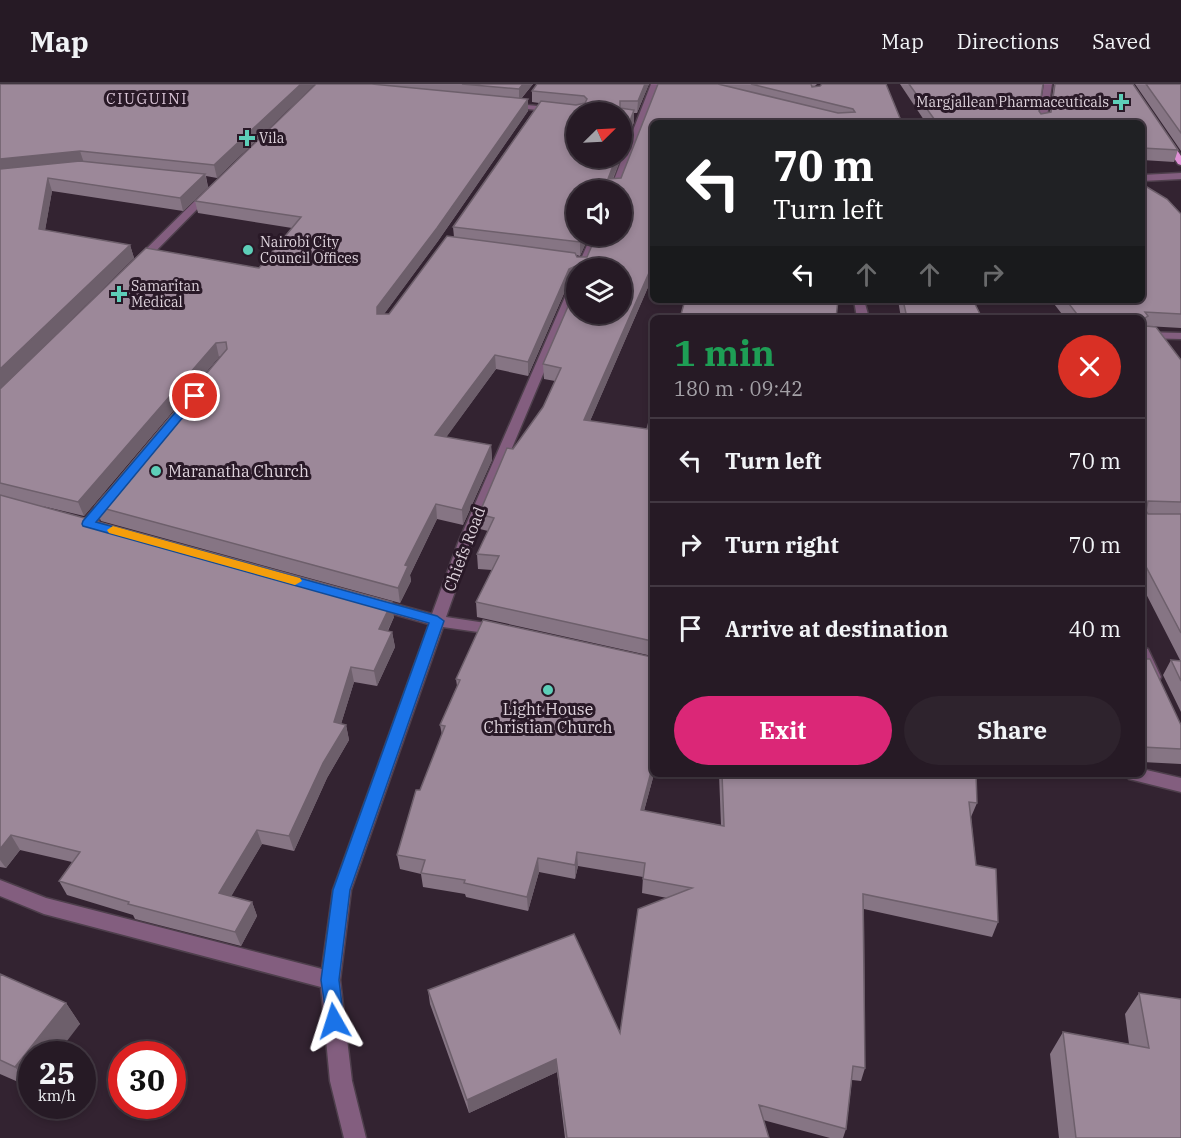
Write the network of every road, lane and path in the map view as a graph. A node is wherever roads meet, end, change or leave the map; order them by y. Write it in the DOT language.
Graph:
graph roads {
  1 [pos="655,84"];
  2 [pos="1048,84"];
  3 [pos="528,99"];
  4 [pos="500,104"];
  5 [pos="521,107"];
  6 [pos="537,108"];
  7 [pos="566,111"];
  8 [pos="530,118"];
  9 [pos="1042,120"];
  10 [pos="1161,133"];
  11 [pos="1181,162"];
  12 [pos="1181,176"];
  13 [pos="1145,178"];
  14 [pos="617,180"];
  15 [pos="213,182"];
  16 [pos="130,271"];
  17 [pos="566,306"];
  18 [pos="1145,335"];
  19 [pos="1181,336"];
  20 [pos="118,487"];
  21 [pos="110,529"];
  22 [pos="358,598"];
  23 [pos="437,621"];
  24 [pos="518,634"];
  25 [pos="1145,659"];
  26 [pos="1161,694"];
  27 [pos="1145,776"];
  28 [pos="1181,785"];
  29 [pos="0,888"];
  30 [pos="330,980"];
  31 [pos="355,1138"];
  1 -- 14 [label="street"];
  2 -- 9 [label="street"];
  3 -- 5 [label="street"];
  4 -- 5 [label="street"];
  5 -- 6 [label="street"];
  6 -- 7 [label="street"];
  6 -- 8 [label="street"];
  10 -- 11 [label="main road"];
  12 -- 13 [label="street"];
  15 -- 16 [label="street"];
  17 -- 23 [label="street, Chiefs Road"];
  18 -- 19 [label="street"];
  20 -- 21 [label="street"];
  22 -- 23 [label="street"];
  23 -- 24 [label="street"];
  23 -- 30 [label="street, Chiefs Road"];
  25 -- 26 [label="street"];
  27 -- 28 [label="street"];
  29 -- 30 [label="street"];
  30 -- 31 [label="street, Chiefs Road"];
}
